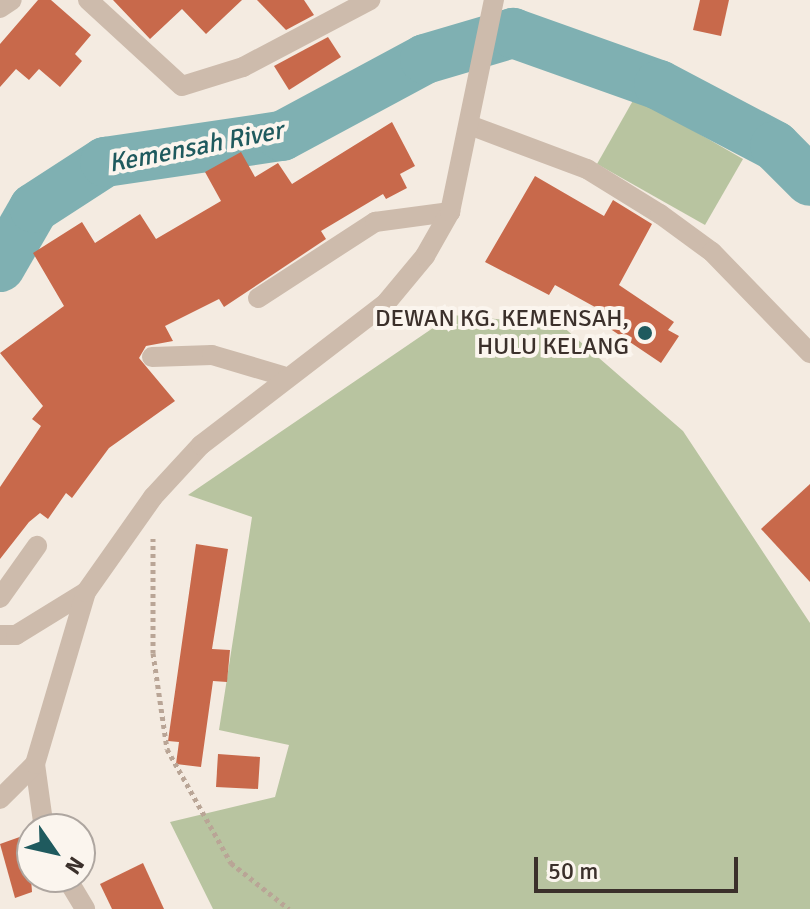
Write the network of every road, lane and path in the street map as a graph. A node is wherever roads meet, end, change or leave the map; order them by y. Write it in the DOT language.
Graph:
graph roads {
  1 [pos="12,0"];
  2 [pos="88,0"];
  3 [pos="370,0"];
  4 [pos="494,0"];
  5 [pos="0,8"];
  6 [pos="472,126"];
  7 [pos="450,212"];
  8 [pos="258,298"];
  9 [pos="810,353"];
  10 [pos="152,357"];
  11 [pos="283,376"];
  12 [pos="153,497"];
  13 [pos="37,546"];
  14 [pos="86,592"];
  15 [pos="0,598"];
  16 [pos="0,635"];
  17 [pos="35,764"];
  18 [pos="0,799"];
  19 [pos="42,813"];
  20 [pos="289,909"];
  1 -- 5 [label="street"];
  2 -- 3 [label="street"];
  4 -- 6 [label="street"];
  6 -- 7 [label="street"];
  6 -- 9 [label="street"];
  7 -- 8 [label="street"];
  7 -- 11 [label="street"];
  10 -- 11 [label="street"];
  11 -- 12 [label="street"];
  12 -- 14 [label="street"];
  12 -- 20 [label="path"];
  13 -- 15 [label="street"];
  14 -- 16 [label="street"];
  14 -- 17 [label="street"];
  17 -- 18 [label="street"];
  17 -- 19 [label="street"];
}
